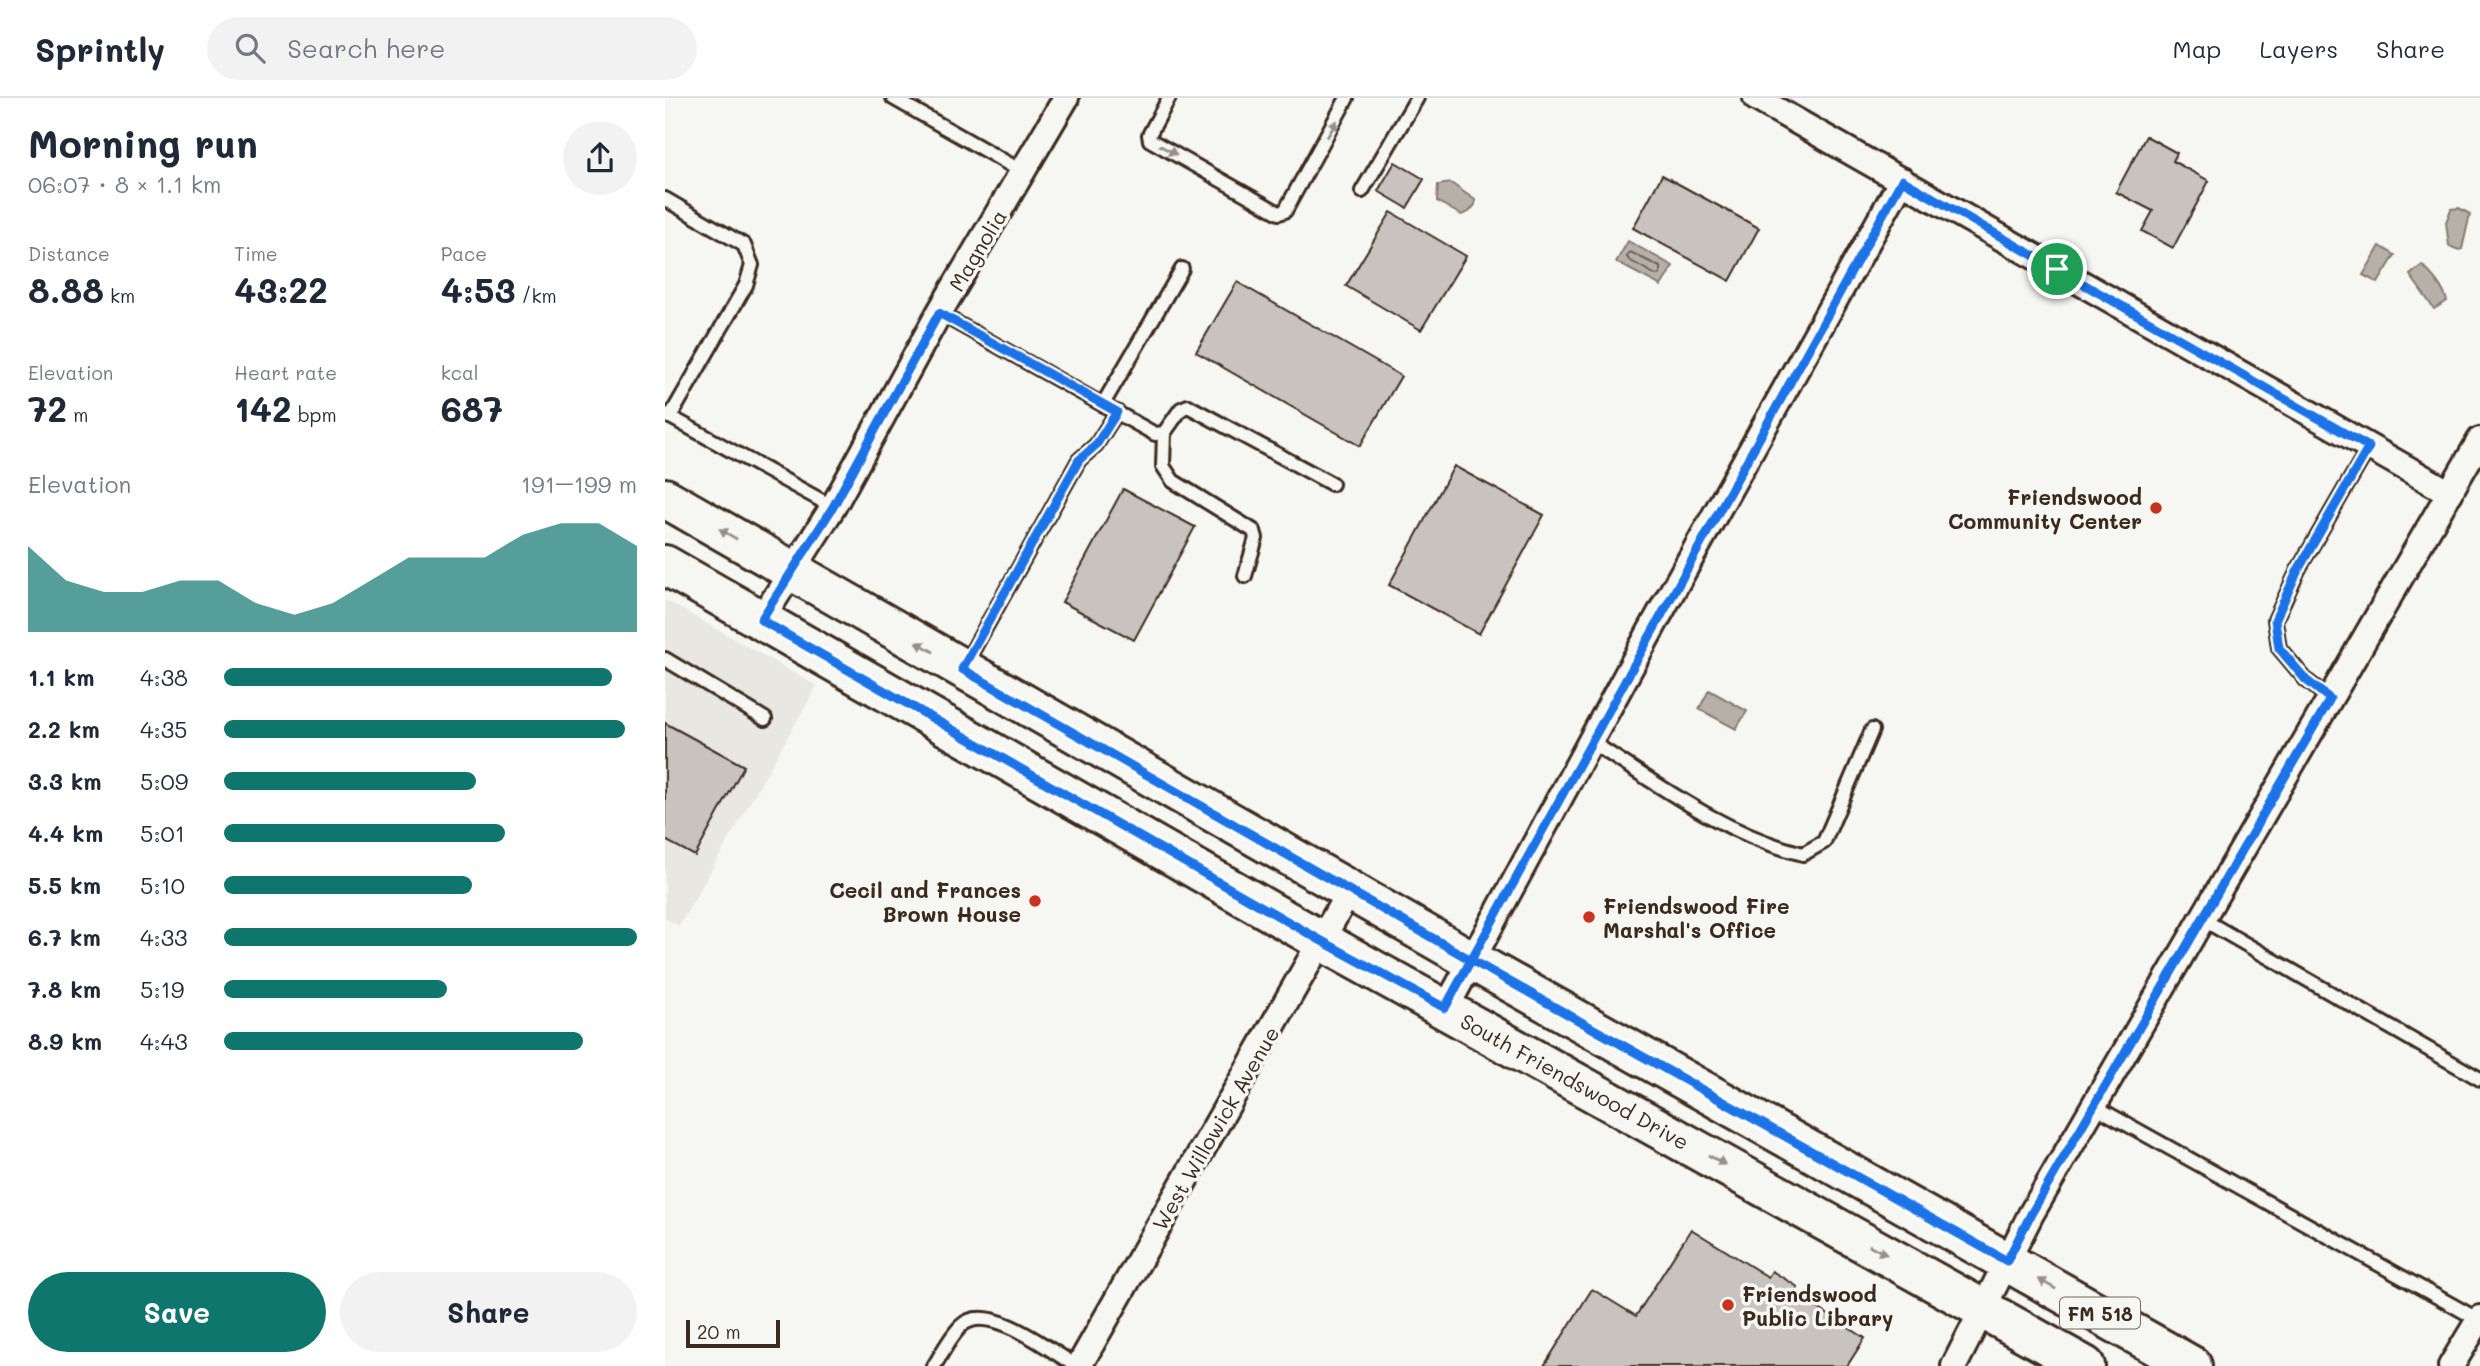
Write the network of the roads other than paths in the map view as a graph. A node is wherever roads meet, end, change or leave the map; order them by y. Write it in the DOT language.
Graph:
graph roads {
  1 [pos="893,98"];
  2 [pos="1066,98"];
  3 [pos="1169,98"];
  4 [pos="1347,98"];
  5 [pos="1417,98"];
  6 [pos="1756,98"];
  7 [pos="1023,172"];
  8 [pos="1902,180"];
  9 [pos="1362,191"];
  10 [pos="665,199"];
  11 [pos="1182,269"];
  12 [pos="939,313"];
  13 [pos="1103,404"];
  14 [pos="1117,412"];
  15 [pos="668,415"];
  16 [pos="1164,433"];
  17 [pos="2480,440"];
  18 [pos="2369,447"];
  19 [pos="1332,484"];
  20 [pos="2450,493"];
  21 [pos="665,498"];
  22 [pos="833,507"];
  23 [pos="793,571"];
  24 [pos="671,572"];
  25 [pos="1245,576"];
  26 [pos="761,620"];
  27 [pos="665,659"];
  28 [pos="962,669"];
  29 [pos="2330,699"];
  30 [pos="765,719"];
  31 [pos="1872,730"];
  32 [pos="1590,741"];
  33 [pos="1350,890"];
  34 [pos="2202,919"];
  35 [pos="1320,940"];
  36 [pos="1471,960"];
  37 [pos="1445,1008"];
  38 [pos="2480,1079"];
  39 [pos="2094,1106"];
  40 [pos="2007,1261"];
  41 [pos="1983,1308"];
  42 [pos="2479,1319"];
  43 [pos="934,1366"];
  44 [pos="1077,1366"];
  45 [pos="1954,1366"];
  46 [pos="2085,1366"];
  47 [pos="2192,1366"];
  48 [pos="2451,1366"];
  1 -- 7 [label="lane"];
  2 -- 7 [label="street, Magnolia"];
  3 -- 4 [label="lane, one-way"];
  5 -- 9 [label="lane"];
  6 -- 8 [label="street"];
  7 -- 12 [label="street, Magnolia"];
  8 -- 18 [label="street"];
  8 -- 32 [label="street"];
  10 -- 15 [label="lane"];
  11 -- 13 [label="lane"];
  12 -- 13 [label="lane"];
  12 -- 22 [label="street, Magnolia"];
  13 -- 14 [label="lane"];
  14 -- 16 [label="lane"];
  14 -- 28 [label="lane"];
  15 -- 22 [label="lane"];
  16 -- 19 [label="lane"];
  16 -- 25 [label="lane"];
  17 -- 20 [label="street"];
  18 -- 20 [label="street"];
  18 -- 29 [label="lane"];
  20 -- 29 [label="street"];
  23 -- 21 [label="main road, FM 518, one-way"];
  22 -- 23 [label="street, Magnolia"];
  23 -- 26 [label="street, Magnolia"];
  28 -- 23 [label="main road, FM 518, one-way"];
  24 -- 26 [label="main road, South Friendswood Drive / FM 518"];
  26 -- 35 [label="main road, South Friendswood Drive / FM 518"];
  27 -- 30 [label="lane"];
  28 -- 33 [label="main road, FM 518"];
  29 -- 34 [label="street"];
  31 -- 32 [label="lane"];
  32 -- 36 [label="street"];
  33 -- 35 [label="street, West Willowick Avenue"];
  33 -- 36 [label="main road, FM 518"];
  34 -- 38 [label="lane"];
  34 -- 39 [label="street"];
  35 -- 37 [label="main road, South Friendswood Drive / FM 518"];
  35 -- 44 [label="street, West Willowick Avenue"];
  36 -- 37 [label="street"];
  36 -- 40 [label="main road, FM 518"];
  37 -- 41 [label="main road, South Friendswood Drive / FM 518, one-way"];
  39 -- 40 [label="street"];
  39 -- 42 [label="lane"];
  40 -- 41 [label="street"];
  47 -- 40 [label="main road, FM 518, one-way"];
  41 -- 45 [label="street"];
  41 -- 46 [label="main road, South Friendswood Drive / FM 518"];
  42 -- 48 [label="street"];
  43 -- 44 [label="lane"];
}
